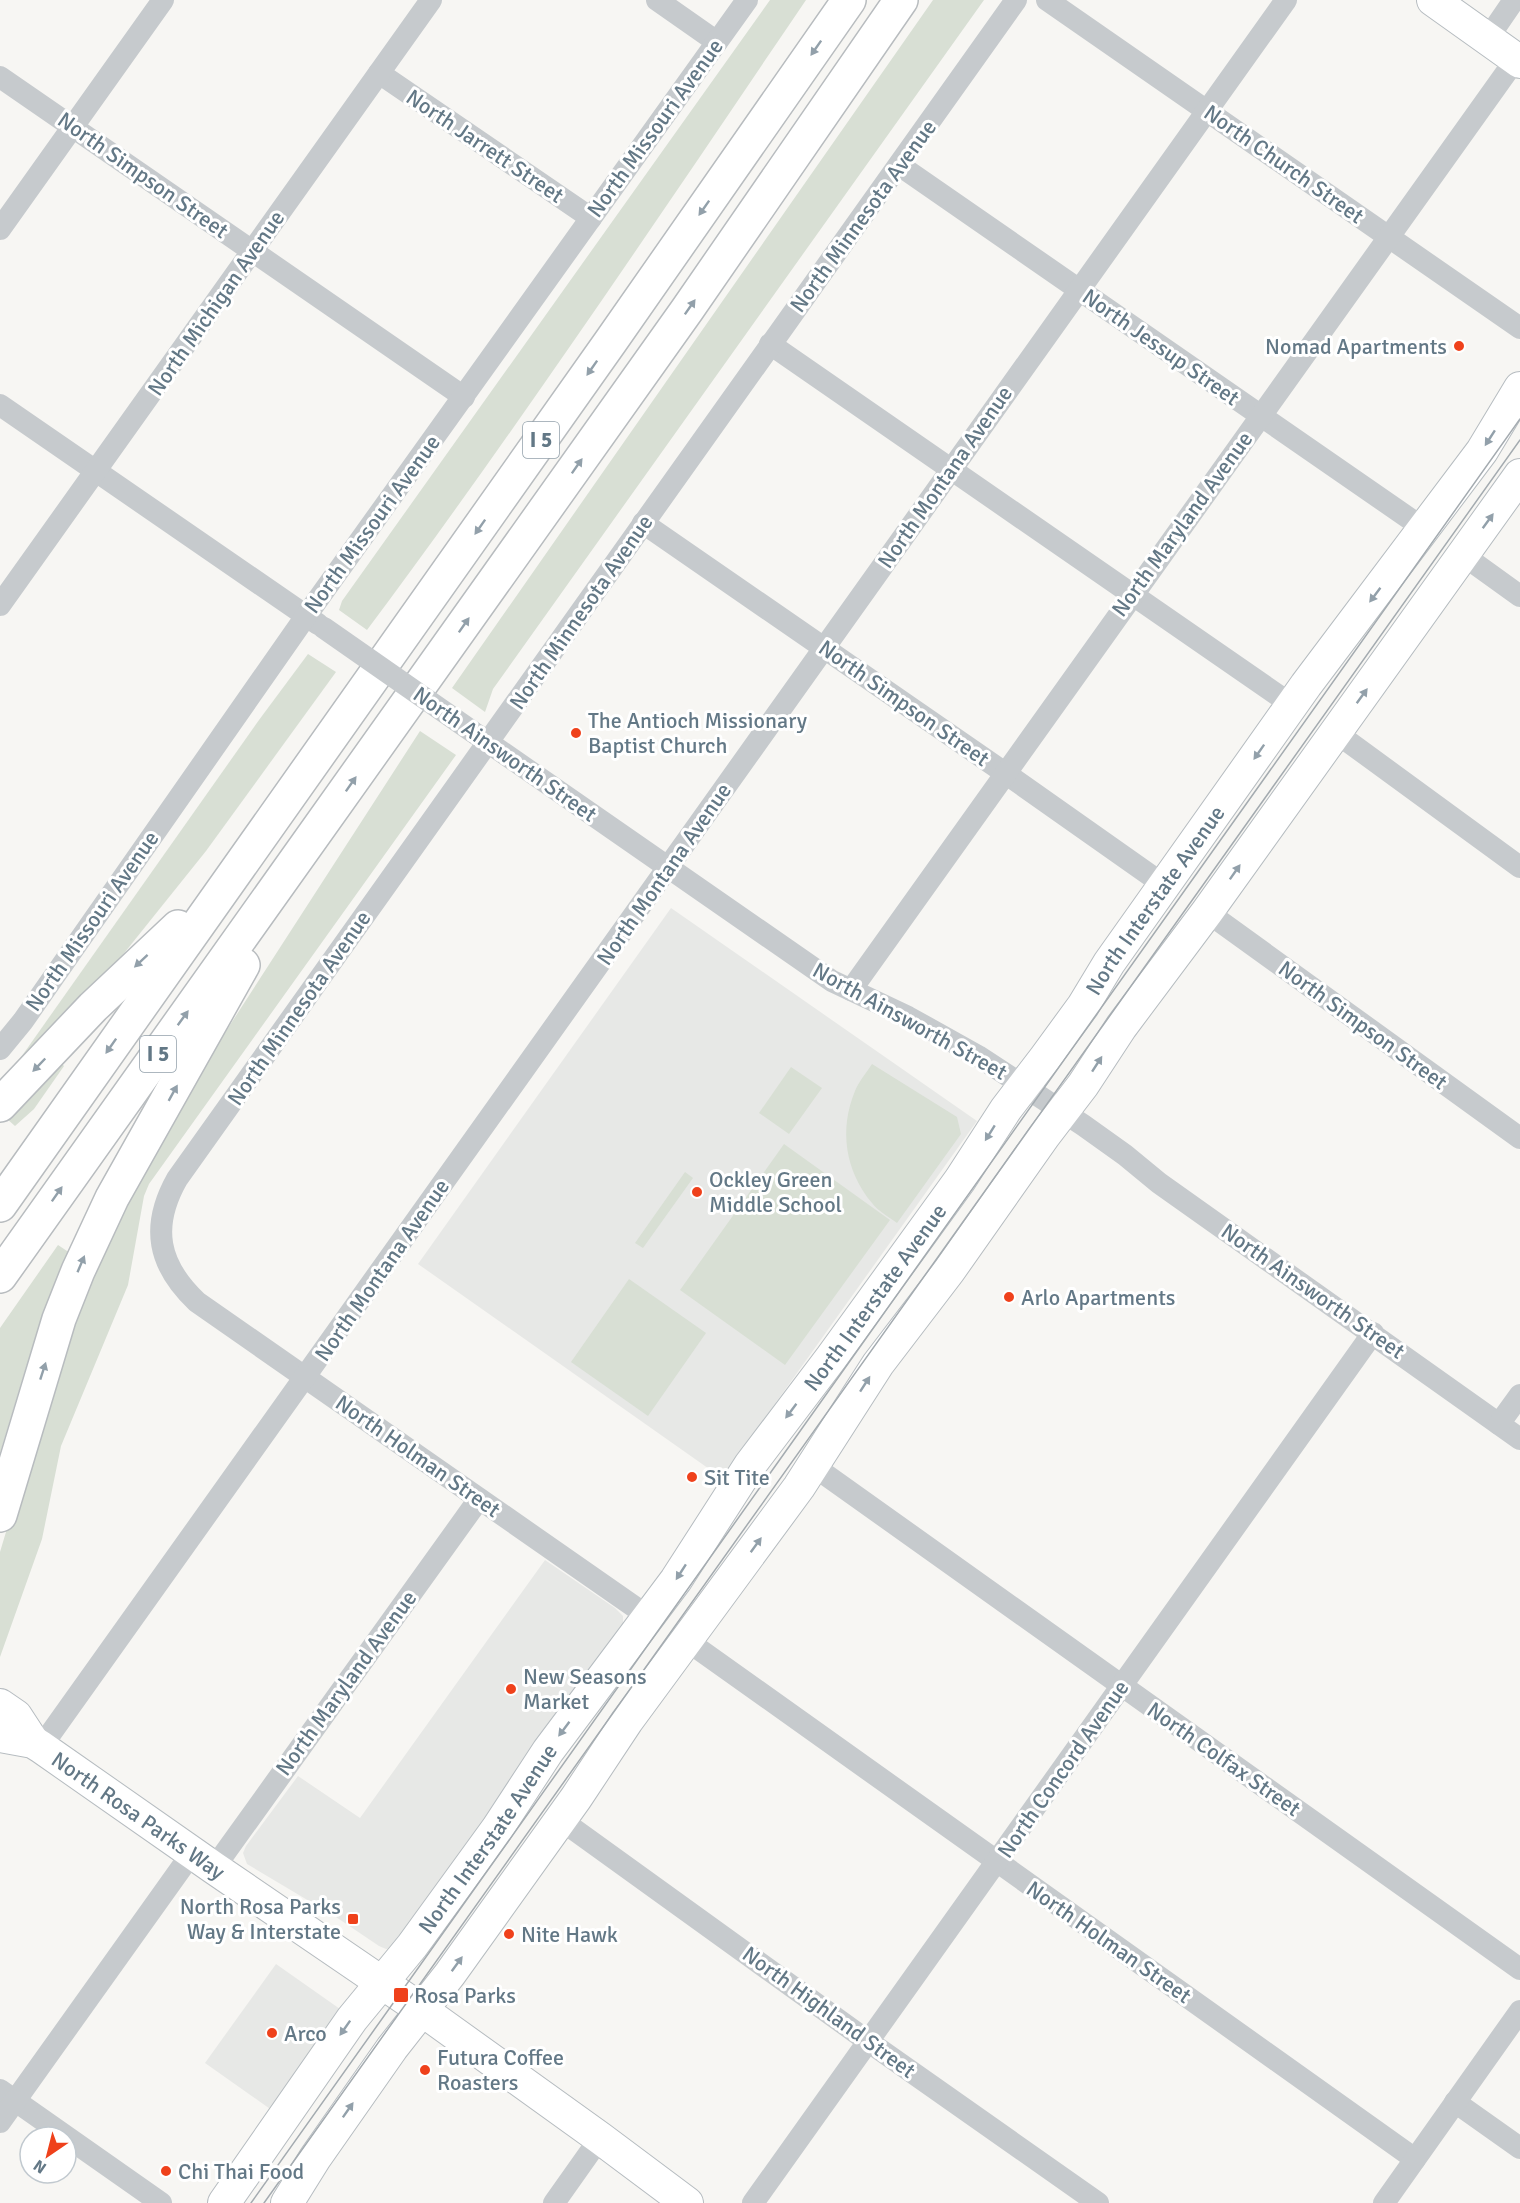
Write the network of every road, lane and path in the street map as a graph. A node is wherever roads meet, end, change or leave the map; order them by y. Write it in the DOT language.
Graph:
graph roads {
  1 [pos="163,0"];
  2 [pos="431,0"];
  3 [pos="657,0"];
  4 [pos="747,0"];
  5 [pos="849,0"];
  6 [pos="900,0"];
  7 [pos="1016,0"];
  8 [pos="1047,0"];
  9 [pos="1287,0"];
  10 [pos="1434,0"];
  11 [pos="1514,0"];
  12 [pos="1488,38"];
  13 [pos="717,42"];
  14 [pos="1518,60"];
  15 [pos="379,73"];
  16 [pos="0,77"];
  17 [pos="1208,111"];
  18 [pos="72,126"];
  19 [pos="899,165"];
  20 [pos="591,218"];
  21 [pos="0,229"];
  22 [pos="1389,236"];
  23 [pos="253,251"];
  24 [pos="1079,290"];
  25 [pos="1520,328"];
  26 [pos="770,344"];
  27 [pos="1520,388"];
  28 [pos="464,397"];
  29 [pos="0,405"];
  30 [pos="1260,416"];
  31 [pos="951,470"];
  32 [pos="96,471"];
  33 [pos="1520,475"];
  34 [pos="643,523"];
  35 [pos="1423,528"];
  36 [pos="1463,555"];
  37 [pos="1132,594"];
  38 [pos="1520,596"];
  39 [pos="0,605"];
  40 [pos="315,622"];
  41 [pos="825,648"];
  42 [pos="1292,705"];
  43 [pos="1335,732"];
  44 [pos="481,737"];
  45 [pos="1005,773"];
  46 [pos="317,832"];
  47 [pos="669,867"];
  48 [pos="1520,867"];
  49 [pos="230,878"];
  50 [pos="1164,885"];
  51 [pos="1207,912"];
  52 [pos="850,990"];
  53 [pos="0,1049"];
  54 [pos="1024,1086"];
  55 [pos="0,1105"];
  56 [pos="1063,1111"];
  57 [pos="1520,1138"];
  58 [pos="0,1206"];
  59 [pos="160,1230"];
  60 [pos="0,1276"];
  61 [pos="1373,1334"];
  62 [pos="306,1378"];
  63 [pos="1520,1395"];
  64 [pos="1499,1424"];
  65 [pos="1520,1439"];
  66 [pos="812,1465"];
  67 [pos="479,1498"];
  68 [pos="0,1515"];
  69 [pos="649,1617"];
  70 [pos="686,1640"];
  71 [pos="1122,1687"];
  72 [pos="0,1705"];
  73 [pos="0,1736"];
  74 [pos="37,1745"];
  75 [pos="561,1820"];
  76 [pos="203,1861"];
  77 [pos="997,1863"];
  78 [pos="1520,1969"];
  79 [pos="382,1983"];
  80 [pos="422,2010"];
  81 [pos="1520,2011"];
  82 [pos="869,2042"];
  83 [pos="7,2095"];
  84 [pos="1455,2102"];
  85 [pos="0,2122"];
  86 [pos="600,2138"];
  87 [pos="1520,2148"];
  88 [pos="1415,2159"];
  89 [pos="690,2202"];
  90 [pos="161,2203"];
  91 [pos="224,2203"];
  92 [pos="287,2203"];
  93 [pos="554,2203"];
  94 [pos="753,2203"];
  95 [pos="1098,2203"];
  96 [pos="1383,2203"];
  1 -- 18 [label="street"];
  2 -- 15 [label="street, North Michigan Avenue"];
  3 -- 13 [label="street"];
  4 -- 13 [label="street, North Missouri Avenue"];
  5 -- 49 [label="highway, I 5, one-way"];
  46 -- 6 [label="highway, I 5, one-way"];
  7 -- 19 [label="street, North Minnesota Avenue"];
  8 -- 17 [label="street, North Church Street"];
  9 -- 17 [label="street, North Montana Avenue"];
  10 -- 12 [label="street"];
  11 -- 12 [label="street"];
  12 -- 14 [label="street"];
  13 -- 20 [label="street, North Missouri Avenue"];
  14 -- 22 [label="street, North Maryland Avenue"];
  15 -- 20 [label="street, North Jarrett Street"];
  15 -- 23 [label="street, North Michigan Avenue"];
  16 -- 18 [label="street, North Simpson Street"];
  17 -- 22 [label="street, North Church Street"];
  17 -- 24 [label="street, North Montana Avenue"];
  18 -- 21 [label="street"];
  18 -- 23 [label="street, North Simpson Street"];
  19 -- 24 [label="street, North Jessup Street"];
  19 -- 26 [label="street, North Minnesota Avenue"];
  20 -- 28 [label="street, North Missouri Avenue"];
  22 -- 25 [label="street, North Church Street"];
  22 -- 30 [label="street, North Maryland Avenue"];
  23 -- 28 [label="street, North Simpson Street"];
  23 -- 32 [label="street, North Michigan Avenue"];
  24 -- 30 [label="street, North Jessup Street"];
  24 -- 31 [label="street, North Montana Avenue"];
  26 -- 31 [label="street"];
  26 -- 34 [label="street, North Minnesota Avenue"];
  27 -- 35 [label="street, North Interstate Avenue, one-way"];
  28 -- 40 [label="street, North Missouri Avenue"];
  29 -- 32 [label="street, North Ainsworth Street"];
  30 -- 35 [label="street, North Jessup Street"];
  30 -- 37 [label="street, North Maryland Avenue"];
  31 -- 37 [label="street"];
  31 -- 41 [label="street, North Montana Avenue"];
  32 -- 39 [label="street, North Michigan Avenue"];
  32 -- 40 [label="street, North Ainsworth Street"];
  36 -- 33 [label="street, North Interstate Avenue, one-way"];
  34 -- 41 [label="street, North Simpson Street"];
  34 -- 44 [label="street, North Minnesota Avenue"];
  35 -- 42 [label="street, North Interstate Avenue, one-way"];
  36 -- 38 [label="street"];
  43 -- 36 [label="street, North Interstate Avenue, one-way"];
  37 -- 42 [label="street"];
  37 -- 45 [label="street, North Maryland Avenue"];
  40 -- 44 [label="street, North Ainsworth Street, bridge"];
  40 -- 53 [label="street, North Missouri Avenue"];
  41 -- 45 [label="street, North Simpson Street"];
  41 -- 47 [label="street, North Montana Avenue"];
  42 -- 50 [label="street, North Interstate Avenue, one-way"];
  43 -- 48 [label="street"];
  51 -- 43 [label="street, North Interstate Avenue, one-way"];
  44 -- 47 [label="street, North Ainsworth Street"];
  44 -- 59 [label="street, North Minnesota Avenue"];
  45 -- 50 [label="street, North Simpson Street"];
  45 -- 52 [label="street, North Maryland Avenue"];
  60 -- 46 [label="highway, I 5, one-way"];
  68 -- 46 [label="highway, one-way"];
  47 -- 52 [label="street, North Ainsworth Street"];
  47 -- 62 [label="street, North Montana Avenue"];
  49 -- 55 [label="highway, one-way"];
  49 -- 58 [label="highway, I 5, one-way"];
  50 -- 54 [label="street, North Interstate Avenue"];
  56 -- 51 [label="street, North Interstate Avenue, one-way"];
  51 -- 57 [label="street, North Simpson Street"];
  52 -- 54 [label="street, North Ainsworth Street"];
  54 -- 56 [label="street, North Ainsworth Street"];
  54 -- 69 [label="street, North Interstate Avenue, one-way"];
  56 -- 61 [label="street, North Ainsworth Street"];
  66 -- 56 [label="street, North Interstate Avenue, one-way"];
  59 -- 62 [label="street, North Holman Street"];
  61 -- 64 [label="street, North Ainsworth Street"];
  61 -- 71 [label="street, North Concord Avenue"];
  62 -- 67 [label="street, North Holman Street"];
  62 -- 74 [label="street, North Montana Avenue"];
  63 -- 64 [label="street"];
  64 -- 65 [label="street, North Ainsworth Street"];
  70 -- 66 [label="street, North Interstate Avenue, one-way"];
  66 -- 71 [label="street, North Colfax Street"];
  67 -- 69 [label="street, North Holman Street"];
  67 -- 76 [label="street, North Maryland Avenue"];
  69 -- 79 [label="street, North Interstate Avenue, one-way"];
  70 -- 75 [label="street, North Interstate Avenue"];
  70 -- 77 [label="street, North Holman Street"];
  71 -- 77 [label="street, North Concord Avenue"];
  71 -- 78 [label="street, North Colfax Street"];
  72 -- 74 [label="street, North Rosa Parks Way"];
  73 -- 74 [label="street, North Rosa Parks Way"];
  74 -- 76 [label="street, North Rosa Parks Way"];
  80 -- 75 [label="street, North Interstate Avenue, one-way"];
  75 -- 82 [label="street, North Highland Street"];
  76 -- 79 [label="street, North Rosa Parks Way"];
  76 -- 83 [label="street, North Maryland Avenue"];
  77 -- 82 [label="street, North Concord Avenue"];
  77 -- 88 [label="street, North Holman Street"];
  79 -- 80 [label="street, North Rosa Parks Way"];
  79 -- 91 [label="street, North Interstate Avenue, one-way"];
  80 -- 86 [label="street, North Rosa Parks Way"];
  92 -- 80 [label="street, North Interstate Avenue, one-way"];
  81 -- 84 [label="street"];
  82 -- 94 [label="street, North Concord Avenue"];
  82 -- 95 [label="street, North Highland Street"];
  83 -- 85 [label="street, North Maryland Avenue"];
  83 -- 90 [label="street"];
  84 -- 87 [label="street"];
  84 -- 88 [label="street"];
  86 -- 89 [label="street, North Rosa Parks Way"];
  86 -- 93 [label="street"];
  88 -- 96 [label="street"];
}
